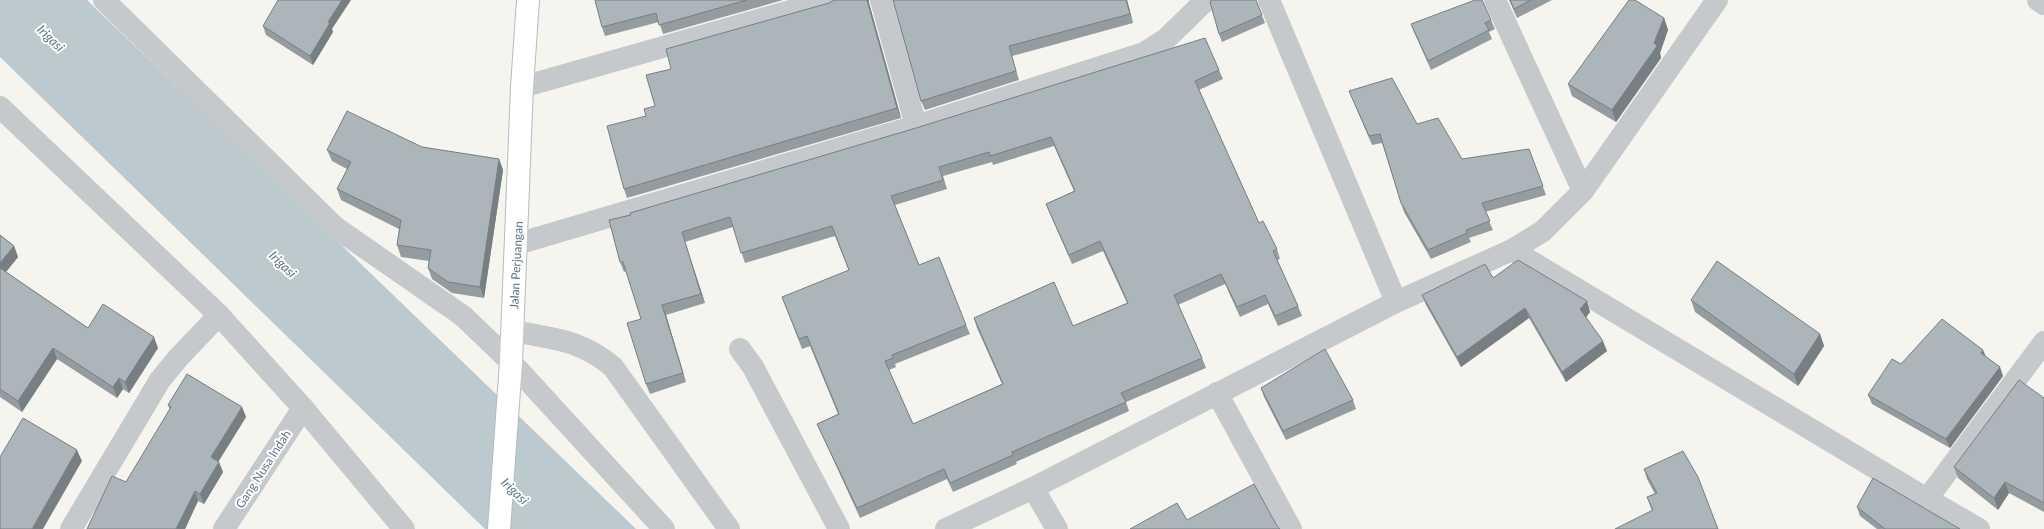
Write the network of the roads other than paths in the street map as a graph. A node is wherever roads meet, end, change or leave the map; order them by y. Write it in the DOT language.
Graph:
graph roads {
  1 [pos="104,0"];
  2 [pos="528,0"];
  3 [pos="829,0"];
  4 [pos="881,0"];
  5 [pos="1206,0"];
  6 [pos="1269,0"];
  7 [pos="1495,0"];
  8 [pos="1717,0"];
  9 [pos="2038,0"];
  10 [pos="2044,4"];
  11 [pos="522,87"];
  12 [pos="0,106"];
  13 [pos="916,126"];
  14 [pos="1583,191"];
  15 [pos="517,244"];
  16 [pos="1512,250"];
  17 [pos="1396,302"];
  18 [pos="219,315"];
  19 [pos="513,331"];
  20 [pos="2044,342"];
  21 [pos="740,349"];
  22 [pos="511,369"];
  23 [pos="1217,393"];
  24 [pos="303,408"];
  25 [pos="1034,488"];
  26 [pos="1927,499"];
  27 [pos="71,529"];
  28 [pos="224,529"];
  29 [pos="404,529"];
  30 [pos="499,529"];
  31 [pos="664,529"];
  32 [pos="729,529"];
  33 [pos="838,529"];
  34 [pos="946,529"];
  35 [pos="1057,529"];
  36 [pos="1291,529"];
  37 [pos="1979,529"];
  1 -- 22 [label="street"];
  2 -- 11 [label="main road, Jalan Perjuangan"];
  3 -- 11 [label="street"];
  4 -- 13 [label="street"];
  5 -- 13 [label="street"];
  6 -- 17 [label="street"];
  7 -- 14 [label="street"];
  8 -- 14 [label="street"];
  9 -- 10 [label="street"];
  11 -- 15 [label="main road, Jalan Perjuangan"];
  12 -- 18 [label="street"];
  13 -- 15 [label="street"];
  14 -- 16 [label="street"];
  15 -- 19 [label="main road, Jalan Perjuangan"];
  16 -- 17 [label="street"];
  16 -- 26 [label="street"];
  17 -- 23 [label="street"];
  18 -- 24 [label="street"];
  18 -- 27 [label="street"];
  19 -- 22 [label="main road, Jalan Perjuangan"];
  19 -- 32 [label="street"];
  20 -- 26 [label="street"];
  21 -- 33 [label="street"];
  22 -- 30 [label="main road, Jalan Perjuangan"];
  22 -- 31 [label="street"];
  23 -- 25 [label="street"];
  23 -- 36 [label="street"];
  24 -- 28 [label="street, Gang Nusa Indah"];
  24 -- 29 [label="street"];
  25 -- 34 [label="street"];
  25 -- 35 [label="street"];
  26 -- 37 [label="street"];
}
